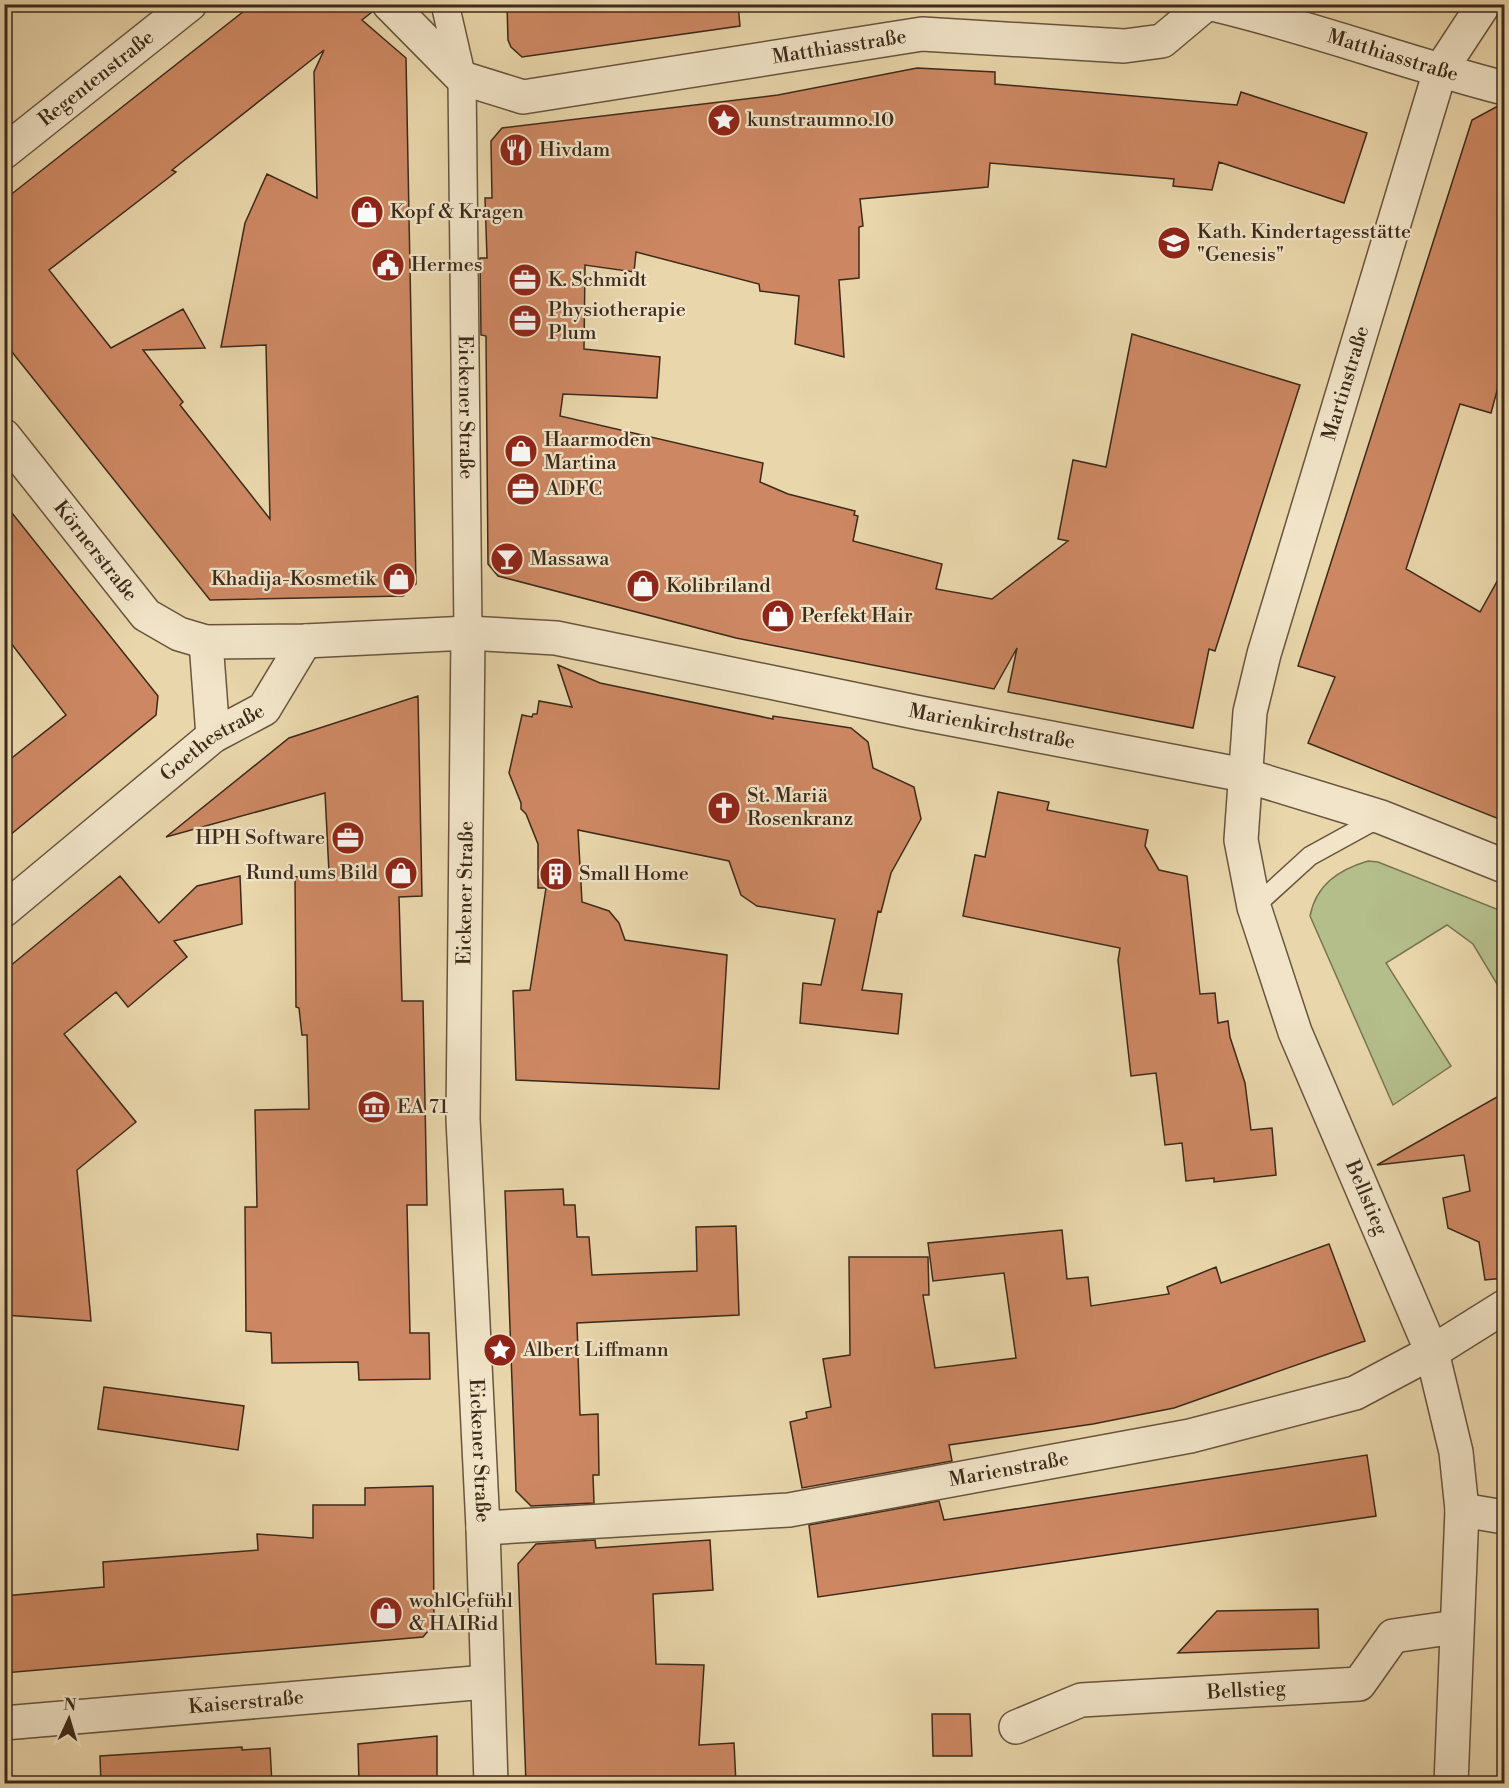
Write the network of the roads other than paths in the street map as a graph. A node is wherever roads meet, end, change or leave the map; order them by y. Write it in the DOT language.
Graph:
graph roads {
  1 [pos="190,4"];
  2 [pos="388,4"];
  3 [pos="445,4"];
  4 [pos="1206,4"];
  5 [pos="1212,4"];
  6 [pos="1484,4"];
  7 [pos="1440,71"];
  8 [pos="462,78"];
  9 [pos="1504,88"];
  10 [pos="4,152"];
  11 [pos="4,436"];
  12 [pos="468,633"];
  13 [pos="305,641"];
  14 [pos="206,642"];
  15 [pos="213,736"];
  16 [pos="1244,775"];
  17 [pos="1381,817"];
  18 [pos="1504,866"];
  19 [pos="1254,907"];
  20 [pos="4,910"];
  21 [pos="1504,1307"];
  22 [pos="1432,1352"];
  23 [pos="1461,1510"];
  24 [pos="1504,1517"];
  25 [pos="483,1528"];
  26 [pos="1456,1627"];
  27 [pos="486,1682"];
  28 [pos="4,1724"];
  29 [pos="1016,1727"];
  30 [pos="491,1784"];
  31 [pos="1451,1784"];
  1 -- 10 [label="street, Regentenstraße"];
  2 -- 8 [label="street"];
  3 -- 8 [label="street, Eickener Straße"];
  4 -- 8 [label="street, Matthiasstraße"];
  5 -- 7 [label="street, Matthiasstraße"];
  6 -- 7 [label="street, Martinstraße"];
  7 -- 9 [label="street, Matthiasstraße"];
  7 -- 16 [label="street, Martinstraße"];
  8 -- 12 [label="street, Eickener Straße"];
  11 -- 14 [label="street, Körnerstraße"];
  12 -- 13 [label="street"];
  12 -- 16 [label="street, Marienkirchstraße"];
  12 -- 25 [label="street, Eickener Straße"];
  13 -- 14 [label="street, Körnerstraße"];
  13 -- 15 [label="street, Goethestraße"];
  14 -- 15 [label="street"];
  15 -- 20 [label="street, Goethestraße"];
  16 -- 17 [label="street, Marienkirchstraße"];
  16 -- 19 [label="street, Bellstieg"];
  17 -- 18 [label="street, Marienkirchstraße"];
  17 -- 19 [label="lane"];
  19 -- 22 [label="street, Bellstieg"];
  21 -- 22 [label="street, Marienstraße"];
  22 -- 23 [label="street, Bellstieg"];
  22 -- 25 [label="street, Marienstraße"];
  23 -- 24 [label="street"];
  23 -- 26 [label="street, Bellstieg"];
  25 -- 27 [label="street, Eickener Straße"];
  26 -- 29 [label="street, Bellstieg"];
  26 -- 31 [label="street, Bellstieg"];
  27 -- 28 [label="street, Kaiserstraße"];
  27 -- 30 [label="street, Eickener Straße"];
}
